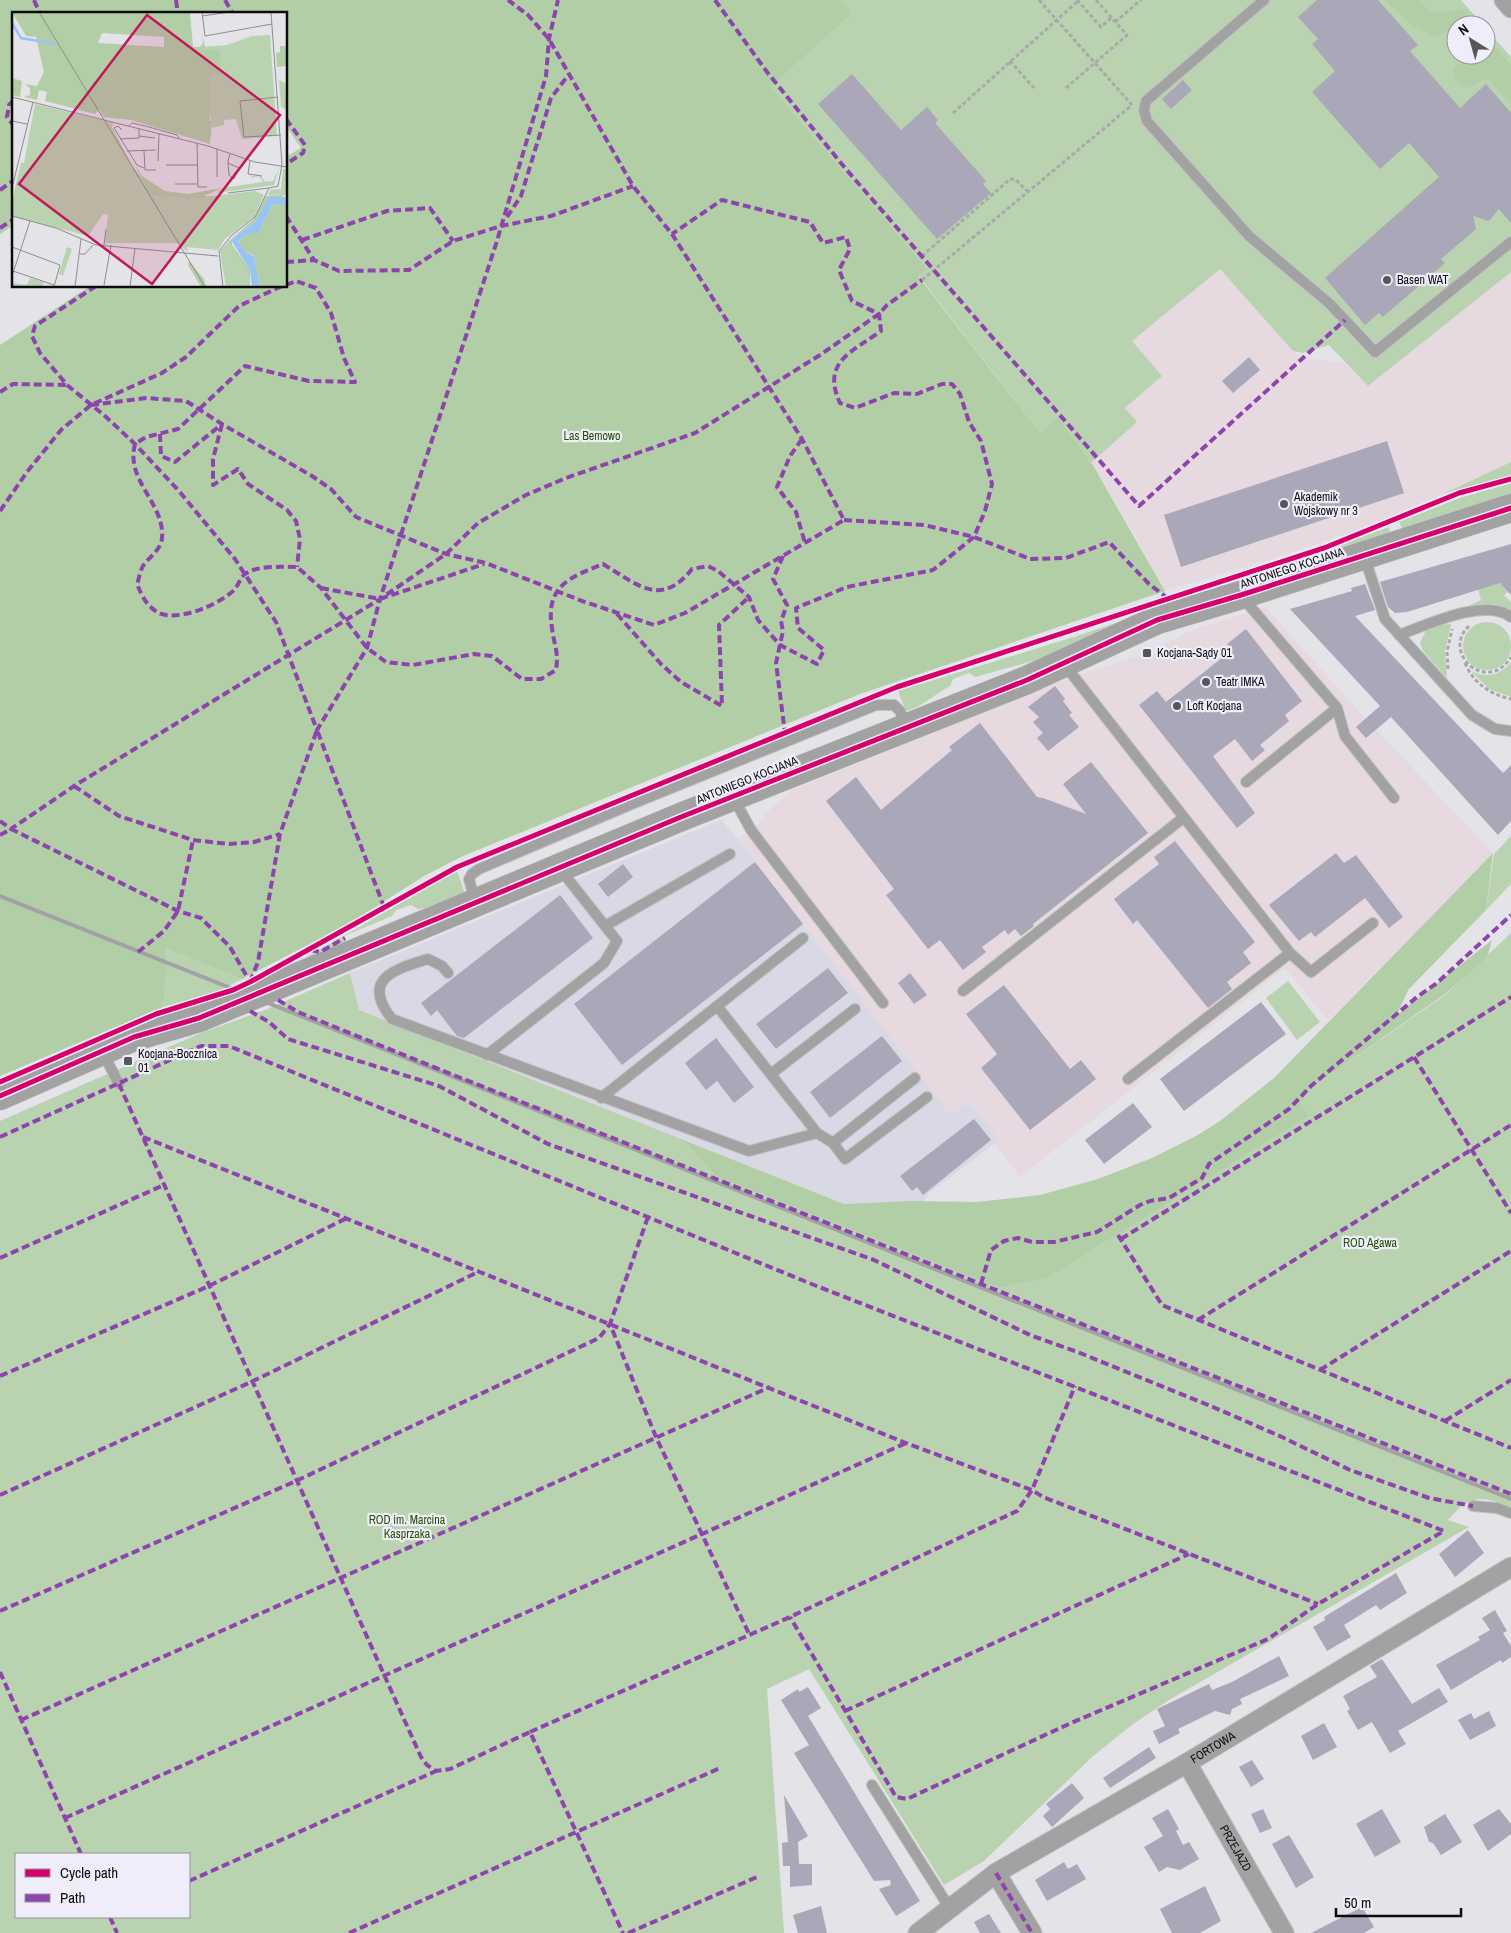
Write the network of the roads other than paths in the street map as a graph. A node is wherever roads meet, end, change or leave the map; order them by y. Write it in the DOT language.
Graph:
graph roads {
  1 [pos="1264,0"];
  2 [pos="1504,0"];
  3 [pos="1511,8"];
  4 [pos="1511,242"];
  5 [pos="1511,508"];
  6 [pos="1364,555"];
  7 [pos="1241,595"];
  8 [pos="1511,617"];
  9 [pos="1399,635"];
  10 [pos="1064,664"];
  11 [pos="1338,708"];
  12 [pos="906,728"];
  13 [pos="1511,731"];
  14 [pos="1246,782"];
  15 [pos="733,796"];
  16 [pos="1394,798"];
  17 [pos="1183,818"];
  18 [pos="730,854"];
  19 [pos="560,869"];
  20 [pos="476,904"];
  21 [pos="1373,923"];
  22 [pos="605,926"];
  23 [pos="804,938"];
  24 [pos="1290,953"];
  25 [pos="448,973"];
  26 [pos="963,991"];
  27 [pos="883,1003"];
  28 [pos="717,1006"];
  29 [pos="855,1009"];
  30 [pos="102,1051"];
  31 [pos="486,1055"];
  32 [pos="771,1074"];
  33 [pos="915,1078"];
  34 [pos="1128,1079"];
  35 [pos="119,1084"];
  36 [pos="0,1096"];
  37 [pos="927,1097"];
  38 [pos="601,1098"];
  39 [pos="817,1134"];
  40 [pos="833,1143"];
  41 [pos="1472,1506"];
  42 [pos="1511,1513"];
  43 [pos="1511,1567"];
  44 [pos="1187,1763"];
  45 [pos="872,1786"];
  46 [pos="996,1873"];
  47 [pos="949,1907"];
  48 [pos="918,1933"];
  49 [pos="1032,1933"];
  50 [pos="1284,1933"];
  1 -- 4 [label="lane"];
  2 -- 3 [label="street"];
  5 -- 6 [label="street, ANTONIEGO KOCJANA"];
  6 -- 7 [label="street, ANTONIEGO KOCJANA"];
  6 -- 9 [label="lane"];
  7 -- 10 [label="street, ANTONIEGO KOCJANA"];
  7 -- 11 [label="lane"];
  8 -- 9 [label="lane"];
  9 -- 13 [label="lane"];
  10 -- 12 [label="street, ANTONIEGO KOCJANA"];
  10 -- 17 [label="lane"];
  11 -- 14 [label="lane"];
  11 -- 16 [label="lane"];
  12 -- 15 [label="street, ANTONIEGO KOCJANA"];
  12 -- 20 [label="lane"];
  15 -- 19 [label="street, ANTONIEGO KOCJANA"];
  15 -- 27 [label="lane"];
  17 -- 24 [label="lane"];
  17 -- 26 [label="lane"];
  18 -- 22 [label="lane"];
  19 -- 20 [label="street, ANTONIEGO KOCJANA"];
  19 -- 22 [label="lane"];
  20 -- 30 [label="street, ANTONIEGO KOCJANA"];
  21 -- 24 [label="lane"];
  22 -- 31 [label="lane"];
  23 -- 28 [label="lane"];
  24 -- 34 [label="lane"];
  25 -- 31 [label="lane"];
  28 -- 32 [label="lane"];
  28 -- 38 [label="lane"];
  29 -- 32 [label="lane"];
  30 -- 35 [label="lane"];
  30 -- 36 [label="street, ANTONIEGO KOCJANA"];
  31 -- 38 [label="lane"];
  32 -- 39 [label="lane"];
  33 -- 40 [label="lane"];
  37 -- 40 [label="lane"];
  38 -- 39 [label="lane"];
  39 -- 40 [label="lane"];
  41 -- 42 [label="lane"];
  43 -- 44 [label="street, FORTOWA"];
  44 -- 46 [label="street, FORTOWA"];
  44 -- 50 [label="street, PRZEJAZD"];
  45 -- 47 [label="lane"];
  46 -- 47 [label="street, FORTOWA"];
  46 -- 49 [label="street"];
  47 -- 48 [label="street, FORTOWA"];
}
